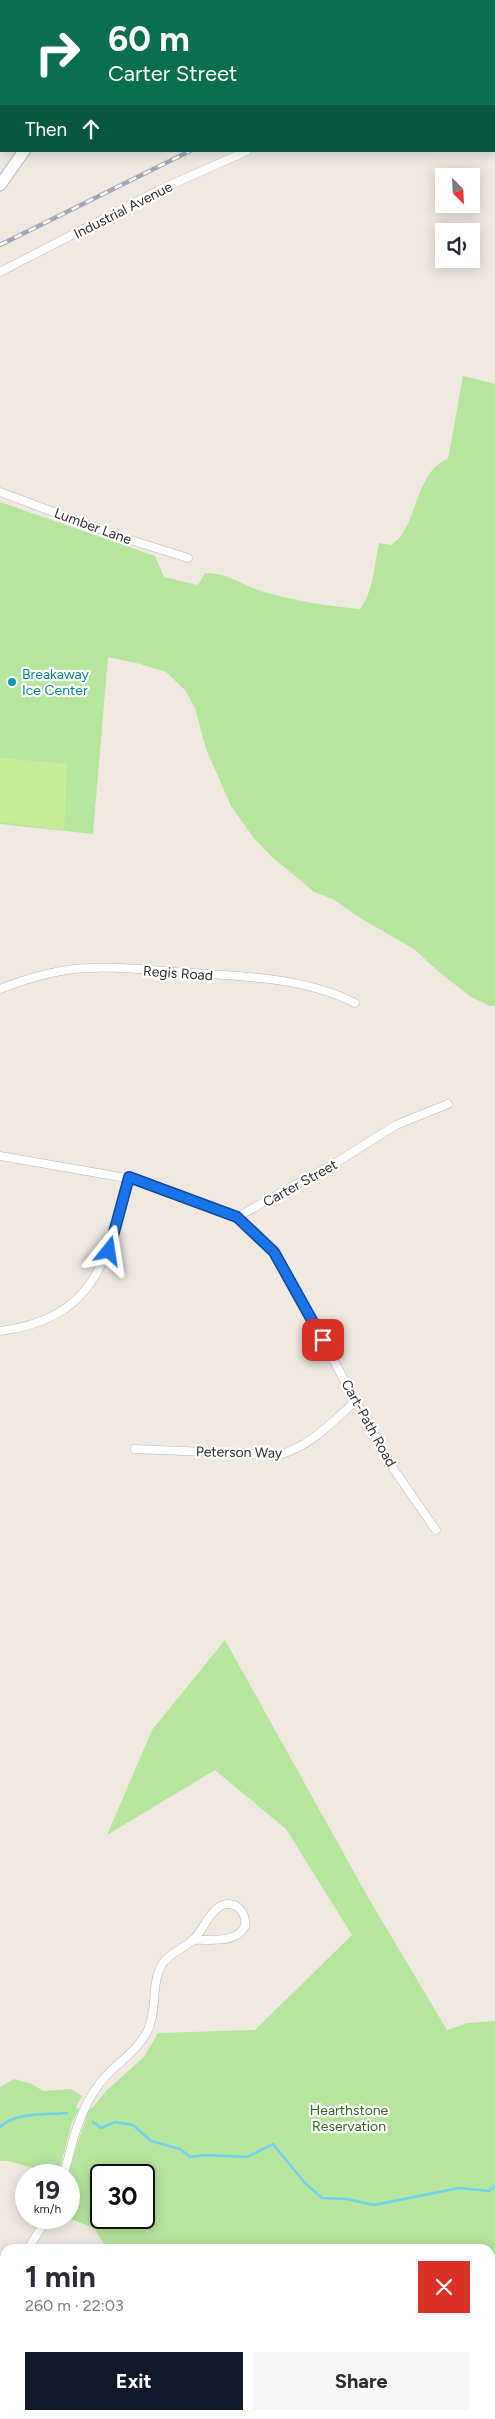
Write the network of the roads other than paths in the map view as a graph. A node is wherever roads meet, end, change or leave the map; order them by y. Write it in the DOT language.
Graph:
graph roads {
  1 [pos="23,152"];
  2 [pos="245,152"];
  3 [pos="0,185"];
  4 [pos="0,272"];
  5 [pos="0,492"];
  6 [pos="188,558"];
  7 [pos="0,989"];
  8 [pos="355,1003"];
  9 [pos="448,1104"];
  10 [pos="0,1156"];
  11 [pos="129,1177"];
  12 [pos="237,1217"];
  13 [pos="0,1331"];
  14 [pos="356,1401"];
  15 [pos="135,1450"];
  16 [pos="436,1530"];
  17 [pos="193,1940"];
  18 [pos="67,2164"];
  19 [pos="40,2229"];
  20 [pos="31,2244"];
  1 -- 3 [label="main road"];
  2 -- 4 [label="street, Industrial Avenue"];
  5 -- 6 [label="street, Lumber Lane"];
  7 -- 8 [label="street, Regis Road"];
  9 -- 12 [label="street, Carter Street"];
  10 -- 11 [label="street"];
  11 -- 12 [label="street"];
  11 -- 13 [label="street"];
  12 -- 14 [label="street, Cart-Path Road"];
  14 -- 15 [label="street, Peterson Way"];
  14 -- 16 [label="street, Cart-Path Road"];
  17 -- 17 [label="street"];
  17 -- 18 [label="street"];
  19 -- 20 [label="street"];
}
